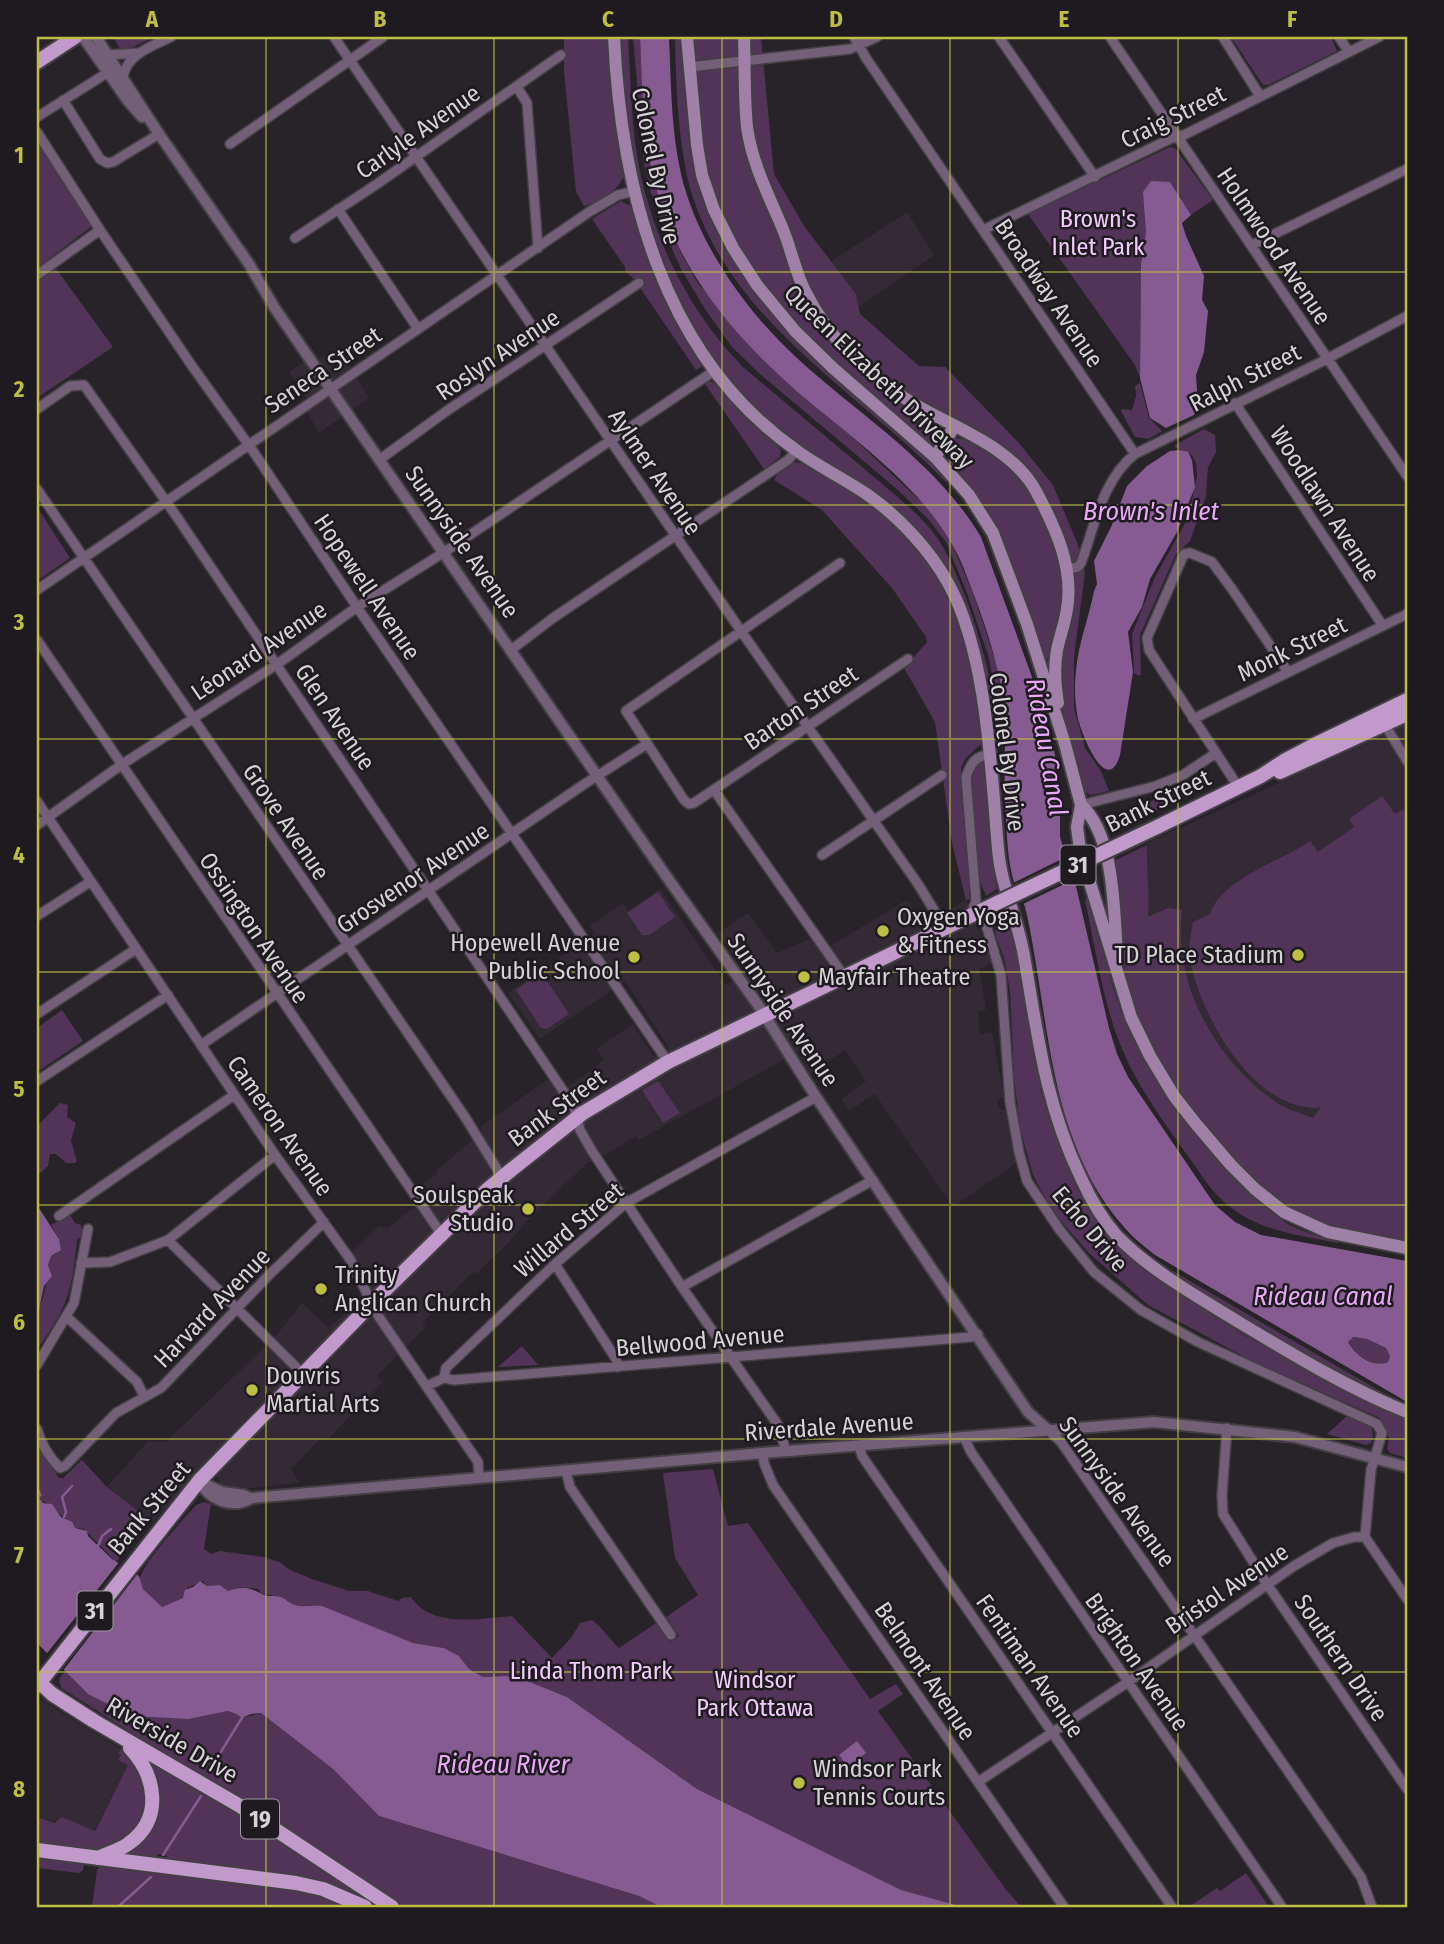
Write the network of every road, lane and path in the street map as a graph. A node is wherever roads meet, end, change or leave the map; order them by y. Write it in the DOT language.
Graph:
graph roads {
  1 [pos="75,37"];
  2 [pos="83,37"];
  3 [pos="96,37"];
  4 [pos="171,37"];
  5 [pos="334,37"];
  6 [pos="383,37"];
  7 [pos="687,37"];
  8 [pos="744,37"];
  9 [pos="877,37"];
  10 [pos="999,37"];
  11 [pos="1110,37"];
  12 [pos="1223,37"];
  13 [pos="1339,37"];
  14 [pos="1379,37"];
  15 [pos="614,38"];
  16 [pos="856,41"];
  17 [pos="1349,52"];
  18 [pos="138,53"];
  19 [pos="108,55"];
  20 [pos="561,55"];
  21 [pos="349,59"];
  22 [pos="745,61"];
  23 [pos="37,62"];
  24 [pos="689,67"];
  25 [pos="107,73"];
  26 [pos="123,77"];
  27 [pos="517,87"];
  28 [pos="1260,96"];
  29 [pos="63,100"];
  30 [pos="37,117"];
  31 [pos="37,132"];
  32 [pos="159,134"];
  33 [pos="1176,136"];
  34 [pos="230,144"];
  35 [pos="416,156"];
  36 [pos="1407,169"];
  37 [pos="1095,177"];
  38 [pos="635,191"];
  39 [pos="338,209"];
  40 [pos="100,230"];
  41 [pos="983,230"];
  42 [pos="295,238"];
  43 [pos="1252,245"];
  44 [pos="538,248"];
  45 [pos="37,275"];
  46 [pos="498,275"];
  47 [pos="639,283"];
  48 [pos="1407,316"];
  49 [pos="418,329"];
  50 [pos="546,346"];
  51 [pos="1327,357"];
  52 [pos="714,371"];
  53 [pos="331,389"];
  54 [pos="1235,403"];
  55 [pos="38,408"];
  56 [pos="954,427"];
  57 [pos="610,439"];
  58 [pos="248,444"];
  59 [pos="796,451"];
  60 [pos="1135,454"];
  61 [pos="935,457"];
  62 [pos="379,460"];
  63 [pos="1407,475"];
  64 [pos="37,489"];
  65 [pos="166,501"];
  66 [pos="676,536"];
  67 [pos="443,553"];
  68 [pos="83,557"];
  69 [pos="841,563"];
  70 [pos="1068,569"];
  71 [pos="37,590"];
  72 [pos="357,607"];
  73 [pos="1407,614"];
  74 [pos="1383,626"];
  75 [pos="741,631"];
  76 [pos="37,640"];
  77 [pos="511,649"];
  78 [pos="908,659"];
  79 [pos="276,665"];
  80 [pos="1287,672"];
  81 [pos="1407,700"];
  82 [pos="1407,714"];
  83 [pos="193,719"];
  84 [pos="1193,719"];
  85 [pos="1382,720"];
  86 [pos="807,726"];
  87 [pos="647,744"];
  88 [pos="1065,744"];
  89 [pos="1216,753"];
  90 [pos="990,754"];
  91 [pos="1407,761"];
  92 [pos="121,765"];
  93 [pos="597,775"];
  94 [pos="942,775"];
  95 [pos="1239,788"];
  96 [pos="714,790"];
  97 [pos="37,801"];
  98 [pos="1081,805"];
  99 [pos="48,818"];
  100 [pos="872,821"];
  101 [pos="37,825"];
  102 [pos="512,834"];
  103 [pos="821,855"];
  104 [pos="90,881"];
  105 [pos="430,890"];
  106 [pos="976,914"];
  107 [pos="37,916"];
  108 [pos="945,928"];
  109 [pos="347,946"];
  110 [pos="136,949"];
  111 [pos="844,976"];
  112 [pos="1119,977"];
  113 [pos="275,993"];
  114 [pos="168,995"];
  115 [pos="37,1014"];
  116 [pos="764,1014"];
  117 [pos="201,1045"];
  118 [pos="668,1062"];
  119 [pos="37,1081"];
  120 [pos="234,1095"];
  121 [pos="816,1097"];
  122 [pos="576,1118"];
  123 [pos="275,1155"];
  124 [pos="502,1177"];
  125 [pos="873,1180"];
  126 [pos="626,1203"];
  127 [pos="59,1216"];
  128 [pos="324,1222"];
  129 [pos="88,1229"];
  130 [pos="442,1235"];
  131 [pos="168,1240"];
  132 [pos="1407,1248"];
  133 [pos="81,1264"];
  134 [pos="555,1265"];
  135 [pos="682,1287"];
  136 [pos="372,1304"];
  137 [pos="238,1309"];
  138 [pos="67,1317"];
  139 [pos="978,1334"];
  140 [pos="731,1357"];
  141 [pos="37,1365"];
  142 [pos="618,1367"];
  143 [pos="303,1374"];
  144 [pos="444,1378"];
  145 [pos="427,1386"];
  146 [pos="144,1396"];
  147 [pos="1407,1412"];
  148 [pos="1227,1428"];
  149 [pos="37,1429"];
  150 [pos="1047,1429"];
  151 [pos="964,1437"];
  152 [pos="859,1446"];
  153 [pos="786,1451"];
  154 [pos="763,1453"];
  155 [pos="1375,1457"];
  156 [pos="1407,1467"];
  157 [pos="566,1471"];
  158 [pos="479,1478"];
  159 [pos="199,1481"];
  160 [pos="1364,1536"];
  161 [pos="1267,1584"];
  162 [pos="1407,1599"];
  163 [pos="1193,1634"];
  164 [pos="671,1635"];
  165 [pos="41,1680"];
  166 [pos="1128,1682"];
  167 [pos="1052,1732"];
  168 [pos="122,1739"];
  169 [pos="978,1782"];
  170 [pos="1407,1789"];
  171 [pos="37,1850"];
  172 [pos="98,1858"];
  173 [pos="365,1907"];
  174 [pos="392,1907"];
  175 [pos="1064,1907"];
  176 [pos="1172,1907"];
  177 [pos="1281,1907"];
  178 [pos="1373,1907"];
  1 -- 23 [label="main road"];
  2 -- 25 [label="street, Sunnyside Avenue"];
  3 -- 19 [label="street, Sunnyside Avenue"];
  4 -- 18 [label="street"];
  5 -- 21 [label="street, Aylmer Avenue"];
  6 -- 21 [label="street"];
  7 -- 24 [label="main road, Queen Elizabeth Driveway"];
  8 -- 22 [label="main road, Queen Elizabeth Driveway"];
  9 -- 16 [label="street"];
  10 -- 37 [label="street"];
  11 -- 33 [label="street, Holmwood Avenue"];
  12 -- 28 [label="street"];
  13 -- 17 [label="street"];
  14 -- 17 [label="street, Craig Street"];
  15 -- 38 [label="main road, Colonel By Drive"];
  16 -- 22 [label="street"];
  16 -- 41 [label="street, Broadway Avenue"];
  17 -- 28 [label="street, Craig Street"];
  18 -- 19 [label="street"];
  18 -- 26 [label="street"];
  19 -- 26 [label="street, Sunnyside Avenue"];
  20 -- 27 [label="street, Carlyle Avenue"];
  21 -- 34 [label="street"];
  21 -- 35 [label="street, Aylmer Avenue"];
  22 -- 24 [label="street"];
  22 -- 56 [label="main road, Queen Elizabeth Driveway"];
  24 -- 61 [label="main road, Queen Elizabeth Driveway"];
  25 -- 29 [label="street"];
  25 -- 32 [label="street, Sunnyside Avenue"];
  26 -- 32 [label="street, Sunnyside Avenue"];
  27 -- 35 [label="street, Carlyle Avenue"];
  27 -- 44 [label="street"];
  28 -- 33 [label="street, Craig Street"];
  29 -- 30 [label="street"];
  29 -- 32 [label="street"];
  31 -- 40 [label="street, Hopewell Avenue"];
  32 -- 53 [label="street, Sunnyside Avenue"];
  33 -- 37 [label="street, Craig Street"];
  33 -- 43 [label="street, Holmwood Avenue"];
  35 -- 39 [label="street, Carlyle Avenue"];
  35 -- 46 [label="street, Aylmer Avenue"];
  36 -- 43 [label="street"];
  37 -- 41 [label="street, Craig Street"];
  38 -- 44 [label="street, Seneca Street"];
  38 -- 52 [label="main road, Colonel By Drive"];
  39 -- 42 [label="street, Carlyle Avenue"];
  39 -- 49 [label="street"];
  40 -- 45 [label="street"];
  40 -- 58 [label="street, Hopewell Avenue"];
  41 -- 60 [label="street, Broadway Avenue"];
  43 -- 51 [label="street, Holmwood Avenue"];
  44 -- 46 [label="street, Seneca Street"];
  46 -- 49 [label="street, Seneca Street"];
  46 -- 50 [label="street, Aylmer Avenue"];
  47 -- 50 [label="street, Roslyn Avenue"];
  48 -- 51 [label="street, Ralph Street"];
  49 -- 53 [label="street, Seneca Street"];
  50 -- 57 [label="street, Aylmer Avenue"];
  50 -- 62 [label="street, Roslyn Avenue"];
  51 -- 54 [label="street, Ralph Street"];
  51 -- 63 [label="street, Holmwood Avenue"];
  52 -- 57 [label="street, Léonard Avenue"];
  52 -- 59 [label="main road, Colonel By Drive"];
  53 -- 58 [label="street, Seneca Street"];
  53 -- 62 [label="street, Sunnyside Avenue"];
  54 -- 60 [label="street, Ralph Street"];
  54 -- 74 [label="street, Woodlawn Avenue"];
  55 -- 65 [label="street, Glen Avenue"];
  56 -- 61 [label="main road"];
  56 -- 70 [label="main road, Queen Elizabeth Driveway"];
  57 -- 66 [label="street, Aylmer Avenue"];
  57 -- 67 [label="street, Léonard Avenue"];
  58 -- 65 [label="street, Seneca Street"];
  58 -- 72 [label="street, Hopewell Avenue"];
  59 -- 66 [label="street"];
  59 -- 90 [label="main road, Colonel By Drive"];
  60 -- 70 [label="street"];
  61 -- 88 [label="main road, Queen Elizabeth Driveway"];
  62 -- 67 [label="street, Sunnyside Avenue"];
  64 -- 68 [label="street, Grove Avenue"];
  65 -- 68 [label="street, Seneca Street"];
  65 -- 79 [label="street, Glen Avenue"];
  66 -- 75 [label="street, Aylmer Avenue"];
  66 -- 77 [label="street"];
  67 -- 72 [label="street, Léonard Avenue"];
  67 -- 77 [label="street, Sunnyside Avenue"];
  68 -- 71 [label="street, Seneca Street"];
  68 -- 83 [label="street, Grove Avenue"];
  69 -- 75 [label="street"];
  70 -- 88 [label="main road, Queen Elizabeth Driveway"];
  72 -- 79 [label="street, Léonard Avenue"];
  72 -- 102 [label="street, Hopewell Avenue"];
  73 -- 74 [label="street, Monk Street"];
  74 -- 80 [label="street, Monk Street"];
  75 -- 86 [label="street, Aylmer Avenue"];
  75 -- 87 [label="street"];
  76 -- 92 [label="street, Ossington Avenue"];
  77 -- 93 [label="street, Sunnyside Avenue"];
  78 -- 86 [label="street, Barton Street"];
  79 -- 83 [label="street, Léonard Avenue"];
  79 -- 105 [label="street, Glen Avenue"];
  80 -- 84 [label="street, Monk Street"];
  80 -- 84 [label="street"];
  81 -- 85 [label="main road, Bank Street / 31"];
  82 -- 85 [label="main road, Bank Street / 31"];
  83 -- 92 [label="street, Léonard Avenue"];
  83 -- 109 [label="street, Grove Avenue"];
  84 -- 89 [label="street"];
  85 -- 91 [label="street"];
  85 -- 95 [label="main road, Bank Street / 31"];
  86 -- 96 [label="street, Barton Street"];
  86 -- 100 [label="street, Aylmer Avenue"];
  87 -- 93 [label="street, Grosvenor Avenue"];
  87 -- 96 [label="street, Barton Street"];
  88 -- 98 [label="main road, Queen Elizabeth Driveway"];
  89 -- 95 [label="street"];
  89 -- 98 [label="street"];
  90 -- 106 [label="street, Echo Drive"];
  90 -- 147 [label="main road, Colonel By Drive"];
  92 -- 99 [label="street, Léonard Avenue"];
  92 -- 113 [label="street, Ossington Avenue"];
  93 -- 102 [label="street, Grosvenor Avenue"];
  93 -- 116 [label="street, Sunnyside Avenue"];
  94 -- 100 [label="street"];
  95 -- 106 [label="main road, Bank Street / 31, bridge"];
  96 -- 111 [label="street"];
  97 -- 99 [label="street, Cameron Avenue"];
  98 -- 112 [label="main road, Queen Elizabeth Driveway"];
  98 -- 112 [label="main road, Queen Elizabeth Driveway"];
  99 -- 101 [label="street, Léonard Avenue"];
  99 -- 104 [label="street, Cameron Avenue"];
  100 -- 103 [label="street"];
  100 -- 108 [label="street, Aylmer Avenue"];
  102 -- 105 [label="street, Grosvenor Avenue"];
  102 -- 118 [label="street, Hopewell Avenue"];
  104 -- 107 [label="street"];
  104 -- 110 [label="street, Cameron Avenue"];
  105 -- 109 [label="street, Grosvenor Avenue"];
  105 -- 122 [label="street, Glen Avenue"];
  106 -- 108 [label="main road, Bank Street / 31"];
  106 -- 155 [label="street, Echo Drive"];
  108 -- 111 [label="main road, Bank Street / 31"];
  109 -- 113 [label="street, Grosvenor Avenue"];
  109 -- 124 [label="street, Grove Avenue"];
  110 -- 114 [label="street, Cameron Avenue"];
  110 -- 115 [label="street"];
  111 -- 116 [label="main road, Bank Street / 31"];
  112 -- 132 [label="main road, Queen Elizabeth Driveway"];
  113 -- 117 [label="street, Grosvenor Avenue"];
  113 -- 130 [label="street, Ossington Avenue"];
  114 -- 117 [label="street, Cameron Avenue"];
  114 -- 119 [label="street"];
  116 -- 118 [label="main road, Bank Street / 31"];
  116 -- 121 [label="street, Sunnyside Avenue"];
  117 -- 120 [label="street, Cameron Avenue"];
  118 -- 122 [label="main road, Bank Street / 31"];
  120 -- 123 [label="street, Cameron Avenue"];
  120 -- 127 [label="street"];
  121 -- 125 [label="street, Sunnyside Avenue"];
  121 -- 126 [label="street, Willard Street"];
  122 -- 124 [label="main road, Bank Street / 31"];
  122 -- 126 [label="street"];
  123 -- 128 [label="street, Cameron Avenue"];
  123 -- 131 [label="street"];
  124 -- 130 [label="main road, Bank Street / 31"];
  125 -- 135 [label="street"];
  125 -- 139 [label="street, Sunnyside Avenue"];
  126 -- 134 [label="street, Willard Street"];
  126 -- 135 [label="street"];
  128 -- 136 [label="street, Cameron Avenue"];
  128 -- 137 [label="street, Harvard Avenue"];
  129 -- 133 [label="street"];
  130 -- 136 [label="main road, Bank Street / 31"];
  131 -- 133 [label="street"];
  131 -- 137 [label="street"];
  133 -- 138 [label="street"];
  134 -- 142 [label="street"];
  134 -- 144 [label="street, Willard Street"];
  135 -- 140 [label="street"];
  136 -- 143 [label="main road, Bank Street / 31"];
  136 -- 145 [label="street, Cameron Avenue"];
  137 -- 143 [label="street"];
  137 -- 146 [label="street, Harvard Avenue"];
  138 -- 141 [label="street"];
  138 -- 146 [label="street"];
  139 -- 140 [label="street, Bellwood Avenue"];
  139 -- 150 [label="street, Sunnyside Avenue"];
  140 -- 142 [label="street, Bellwood Avenue"];
  140 -- 153 [label="street"];
  142 -- 144 [label="street, Bellwood Avenue"];
  143 -- 159 [label="main road, Bank Street / 31"];
  144 -- 145 [label="street, Bellwood Avenue"];
  145 -- 158 [label="street, Cameron Avenue"];
  146 -- 149 [label="street, Harvard Avenue"];
  148 -- 150 [label="street, Riverdale Avenue"];
  148 -- 155 [label="street, Riverdale Avenue"];
  148 -- 161 [label="street, Southern Drive"];
  150 -- 151 [label="street, Riverdale Avenue"];
  150 -- 163 [label="street, Sunnyside Avenue"];
  151 -- 152 [label="street, Riverdale Avenue"];
  151 -- 166 [label="street, Brighton Avenue"];
  152 -- 153 [label="street, Riverdale Avenue"];
  152 -- 167 [label="street, Fentiman Avenue"];
  153 -- 154 [label="street, Riverdale Avenue"];
  154 -- 157 [label="street, Riverdale Avenue"];
  154 -- 169 [label="street, Belmont Avenue"];
  155 -- 156 [label="street, Riverdale Avenue"];
  155 -- 160 [label="street, Echo Drive"];
  157 -- 158 [label="street, Riverdale Avenue"];
  157 -- 164 [label="street"];
  158 -- 159 [label="street, Riverdale Avenue"];
  159 -- 165 [label="main road, Bank Street / 31"];
  160 -- 161 [label="street, Bristol Avenue"];
  160 -- 162 [label="street"];
  161 -- 163 [label="street, Bristol Avenue"];
  161 -- 170 [label="street, Southern Drive"];
  163 -- 166 [label="street, Bristol Avenue"];
  163 -- 178 [label="street, Sunnyside Avenue"];
  165 -- 168 [label="main road, Riverside Drive / 19"];
  166 -- 167 [label="street, Bristol Avenue"];
  166 -- 177 [label="street, Brighton Avenue"];
  167 -- 169 [label="street, Bristol Avenue"];
  167 -- 176 [label="street, Fentiman Avenue"];
  168 -- 172 [label="main road"];
  168 -- 174 [label="main road, Riverside Drive / 19"];
  169 -- 175 [label="street, Belmont Avenue"];
  171 -- 172 [label="main road"];
  172 -- 173 [label="main road"];
}
